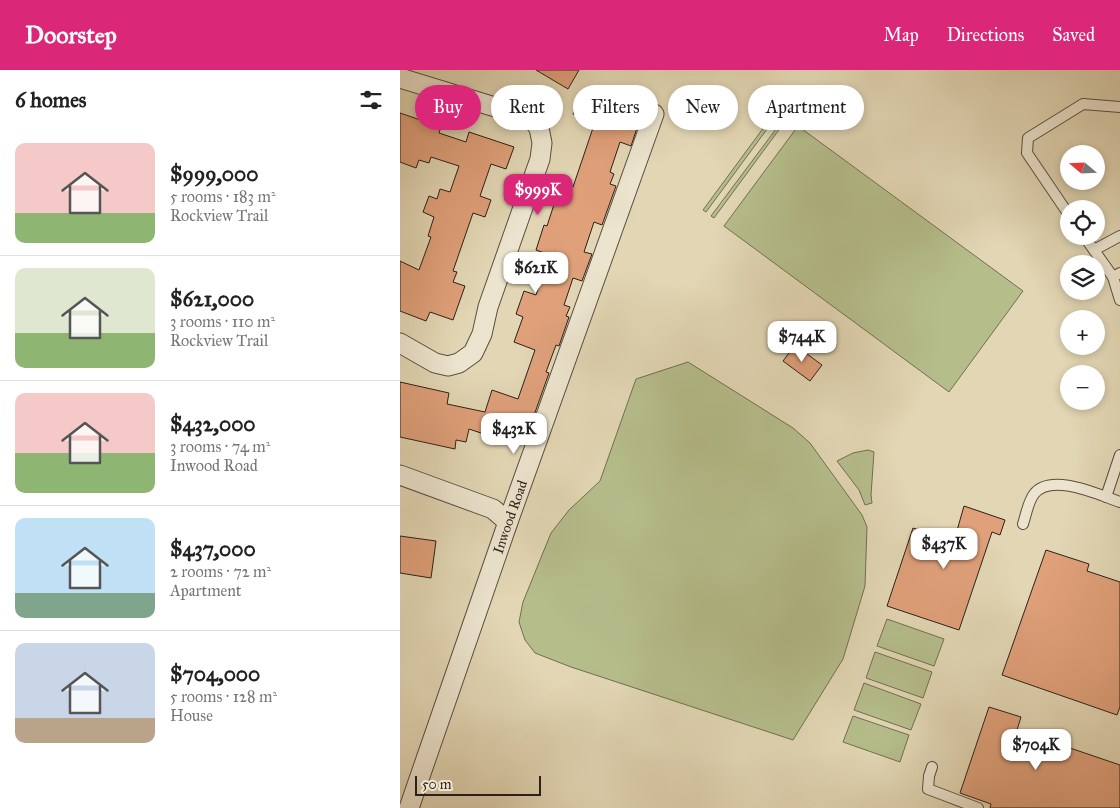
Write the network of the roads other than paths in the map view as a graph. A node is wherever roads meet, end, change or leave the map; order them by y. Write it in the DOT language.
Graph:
graph roads {
  1 [pos="400,78"];
  2 [pos="1120,107"];
  3 [pos="648,130"];
  4 [pos="1060,202"];
  5 [pos="1120,236"];
  6 [pos="1090,245"];
  7 [pos="1094,250"];
  8 [pos="1117,275"];
  9 [pos="1120,300"];
  10 [pos="400,343"];
  11 [pos="1120,456"];
  12 [pos="400,475"];
  13 [pos="1106,497"];
  14 [pos="1120,502"];
  15 [pos="508,522"];
  16 [pos="1022,524"];
  17 [pos="932,767"];
  18 [pos="408,797"];
  19 [pos="978,808"];
  1 -- 10 [label="street"];
  2 -- 4 [label="lane"];
  3 -- 15 [label="street, Inwood Road"];
  5 -- 7 [label="lane"];
  6 -- 7 [label="lane"];
  7 -- 8 [label="lane"];
  8 -- 9 [label="lane"];
  11 -- 13 [label="lane"];
  12 -- 15 [label="street"];
  13 -- 14 [label="lane"];
  13 -- 16 [label="lane"];
  15 -- 18 [label="street, Inwood Road"];
  17 -- 19 [label="lane"];
}
